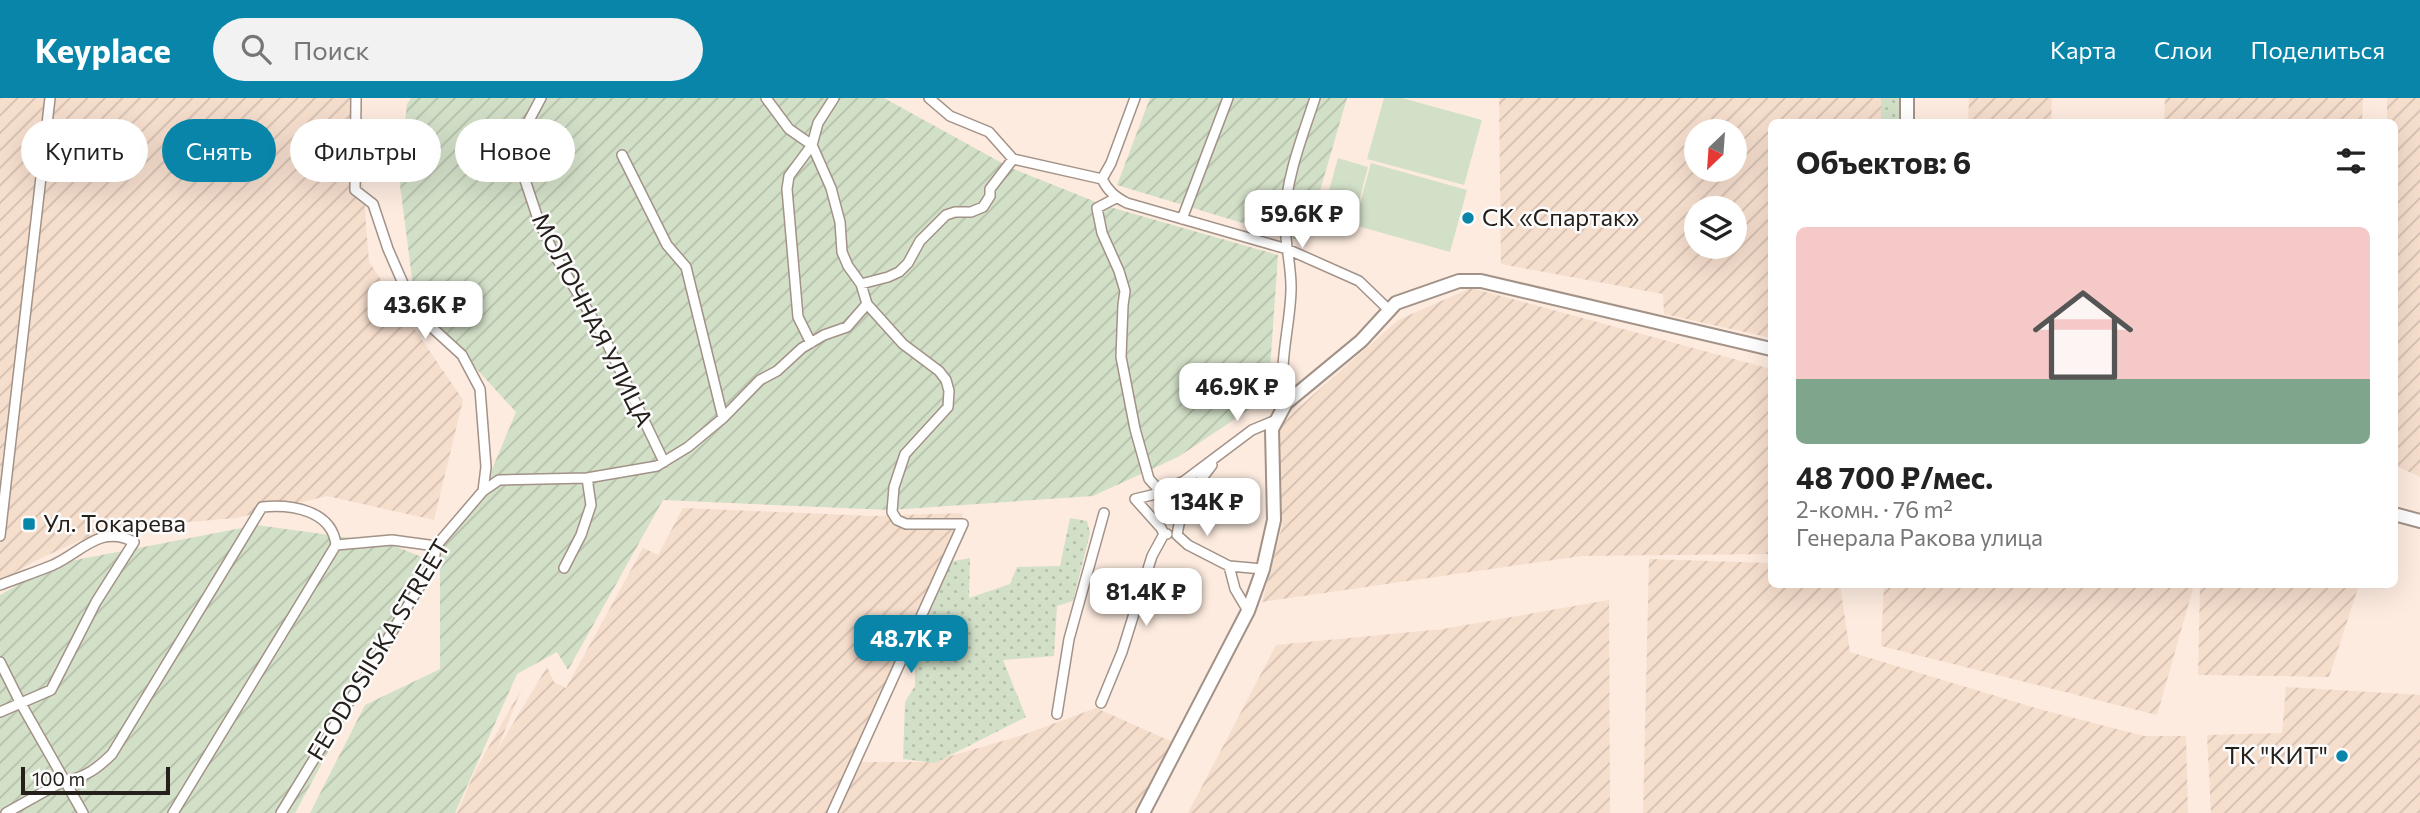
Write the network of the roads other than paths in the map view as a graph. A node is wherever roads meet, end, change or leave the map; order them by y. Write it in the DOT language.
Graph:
graph roads {
  1 [pos="50,98"];
  2 [pos="356,98"];
  3 [pos="541,98"];
  4 [pos="766,98"];
  5 [pos="834,98"];
  6 [pos="929,98"];
  7 [pos="1135,98"];
  8 [pos="1228,98"];
  9 [pos="1315,98"];
  10 [pos="1907,98"];
  11 [pos="1907,119"];
  12 [pos="812,145"];
  13 [pos="622,155"];
  14 [pos="1013,159"];
  15 [pos="1102,179"];
  16 [pos="1116,198"];
  17 [pos="1182,219"];
  18 [pos="1287,249"];
  19 [pos="861,284"];
  20 [pos="867,304"];
  21 [pos="1390,311"];
  22 [pos="811,343"];
  23 [pos="1768,348"];
  24 [pos="1286,403"];
  25 [pos="723,418"];
  26 [pos="1276,420"];
  27 [pos="1217,458"];
  28 [pos="664,462"];
  29 [pos="587,478"];
  30 [pos="484,491"];
  31 [pos="1160,491"];
  32 [pos="1104,513"];
  33 [pos="2398,515"];
  34 [pos="2420,521"];
  35 [pos="1164,534"];
  36 [pos="1177,534"];
  37 [pos="0,536"];
  38 [pos="336,545"];
  39 [pos="436,545"];
  40 [pos="1229,566"];
  41 [pos="564,568"];
  42 [pos="1263,569"];
  43 [pos="0,585"];
  44 [pos="1248,611"];
  45 [pos="0,662"];
  46 [pos="20,702"];
  47 [pos="1101,703"];
  48 [pos="0,712"];
  49 [pos="1056,713"];
  50 [pos="65,780"];
  51 [pos="6,813"];
  52 [pos="83,813"];
  53 [pos="173,813"];
  54 [pos="281,813"];
  55 [pos="832,813"];
  56 [pos="1143,813"];
  1 -- 37 [label="street"];
  2 -- 30 [label="street"];
  3 -- 28 [label="street, МОЛОЧНАЯ УЛИЦА"];
  4 -- 12 [label="street"];
  5 -- 12 [label="street"];
  6 -- 14 [label="street"];
  7 -- 15 [label="street"];
  8 -- 17 [label="street"];
  9 -- 18 [label="street"];
  10 -- 11 [label="street"];
  12 -- 19 [label="street"];
  12 -- 22 [label="street"];
  13 -- 25 [label="street"];
  14 -- 15 [label="street"];
  14 -- 19 [label="street"];
  15 -- 16 [label="street"];
  16 -- 17 [label="street"];
  16 -- 31 [label="street"];
  17 -- 18 [label="street"];
  18 -- 21 [label="street"];
  18 -- 24 [label="street"];
  19 -- 20 [label="street"];
  20 -- 22 [label="street"];
  20 -- 55 [label="street"];
  21 -- 23 [label="street"];
  21 -- 24 [label="street"];
  22 -- 25 [label="street"];
  24 -- 26 [label="street"];
  25 -- 28 [label="street"];
  26 -- 27 [label="street"];
  26 -- 42 [label="street"];
  27 -- 31 [label="street"];
  27 -- 36 [label="street"];
  28 -- 29 [label="street"];
  29 -- 30 [label="street"];
  29 -- 41 [label="street"];
  30 -- 39 [label="street, FEODOSIISKA STREET"];
  31 -- 35 [label="street"];
  32 -- 49 [label="street"];
  33 -- 34 [label="street"];
  35 -- 36 [label="street"];
  35 -- 47 [label="street"];
  36 -- 40 [label="street"];
  38 -- 39 [label="street"];
  38 -- 50 [label="street"];
  38 -- 53 [label="street"];
  39 -- 54 [label="street, FEODOSIISKA STREET"];
  40 -- 42 [label="street"];
  40 -- 44 [label="street"];
  42 -- 44 [label="street"];
  43 -- 46 [label="street"];
  44 -- 56 [label="street"];
  45 -- 46 [label="street"];
  46 -- 48 [label="street"];
  46 -- 50 [label="street"];
  50 -- 51 [label="street"];
  50 -- 52 [label="street"];
}
